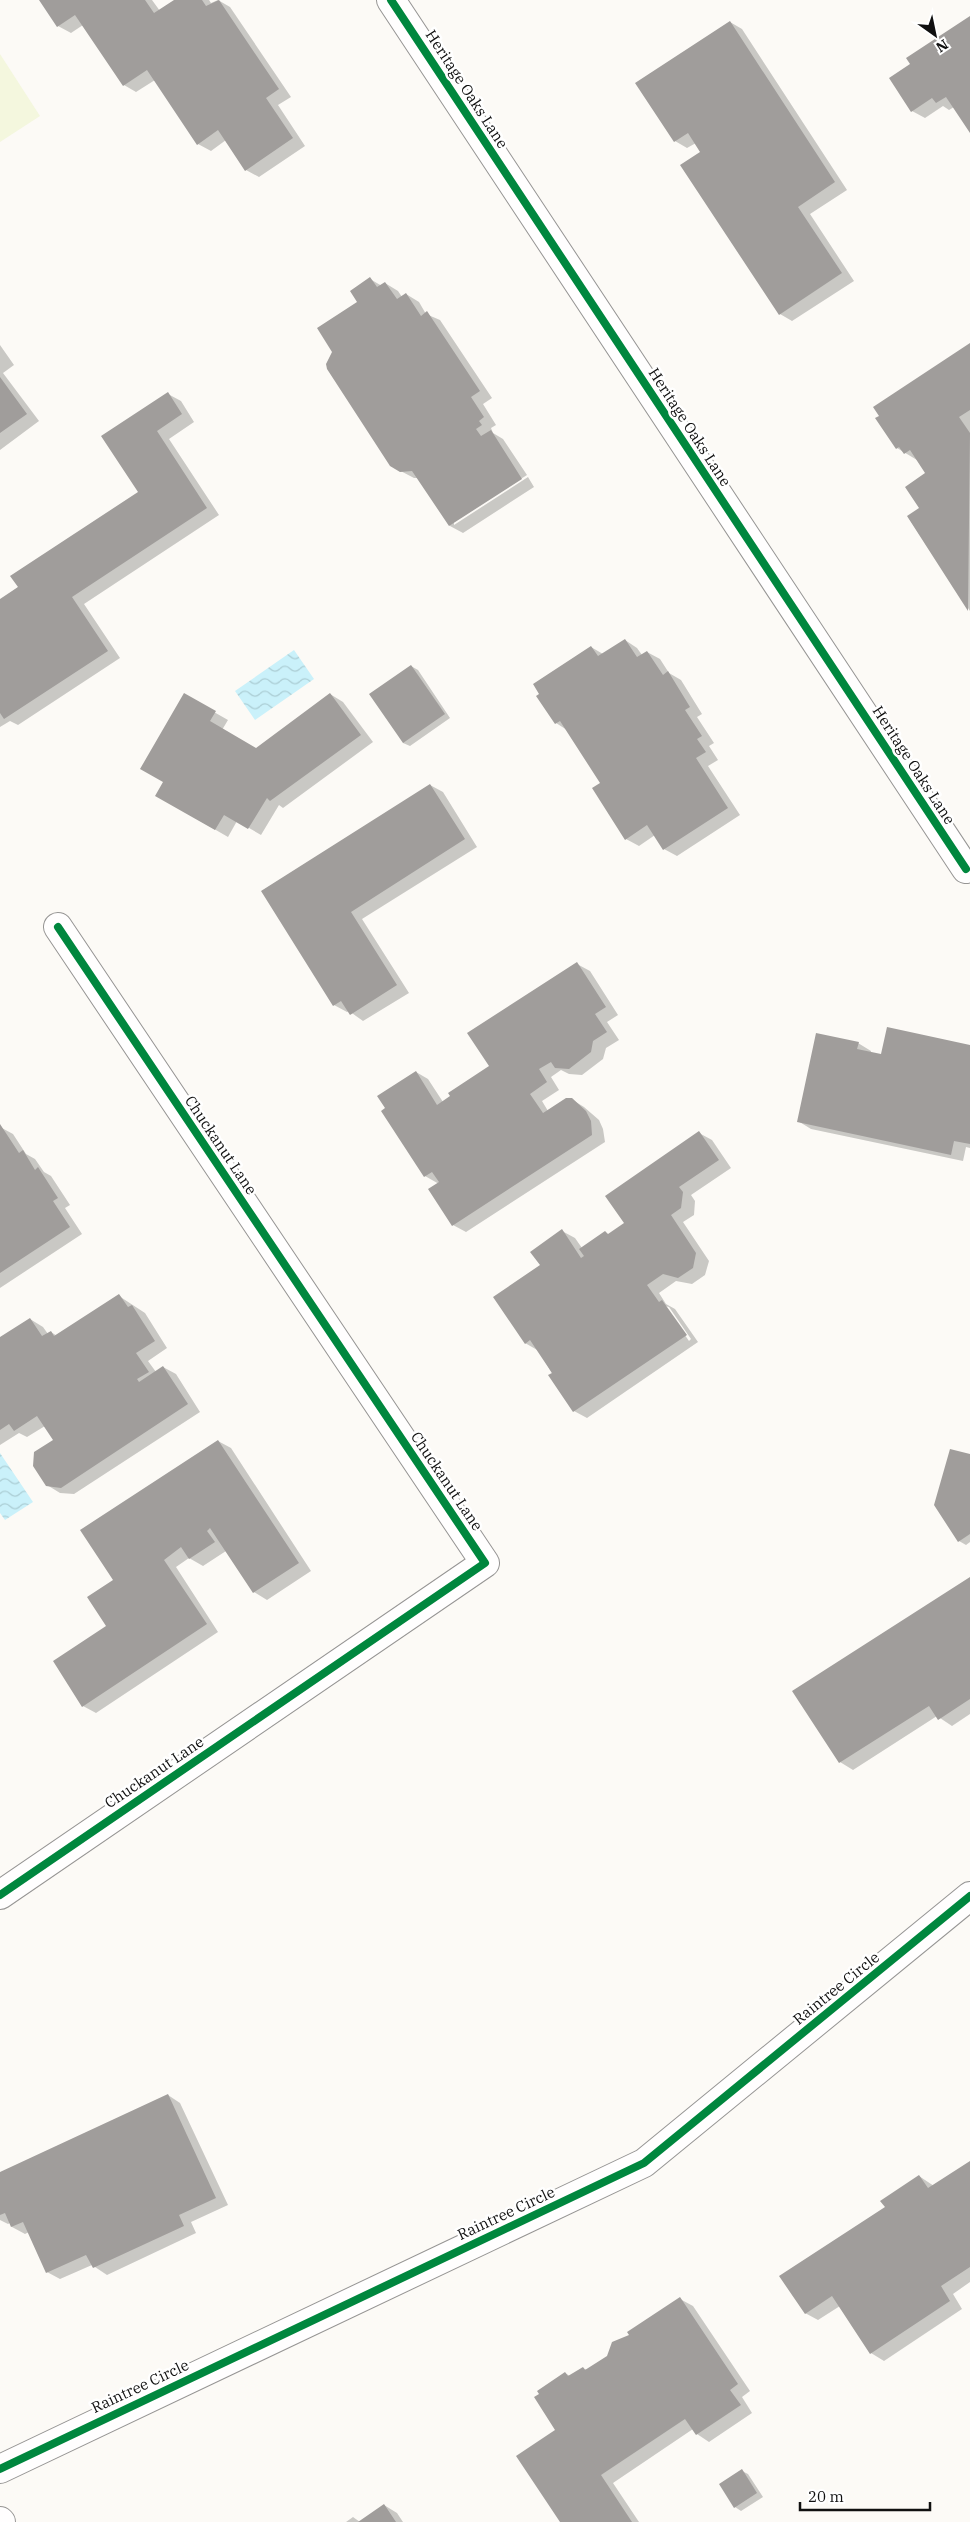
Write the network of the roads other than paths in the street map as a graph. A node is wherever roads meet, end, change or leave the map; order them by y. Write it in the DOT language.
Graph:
graph roads {
  1 [pos="391,0"];
  2 [pos="966,869"];
  3 [pos="58,927"];
  4 [pos="0,1895"];
  5 [pos="970,1896"];
  6 [pos="0,2468"];
  1 -- 2 [label="street, Heritage Oaks Lane"];
  3 -- 4 [label="street, Chuckanut Lane"];
  5 -- 6 [label="street, Raintree Circle"];
}
